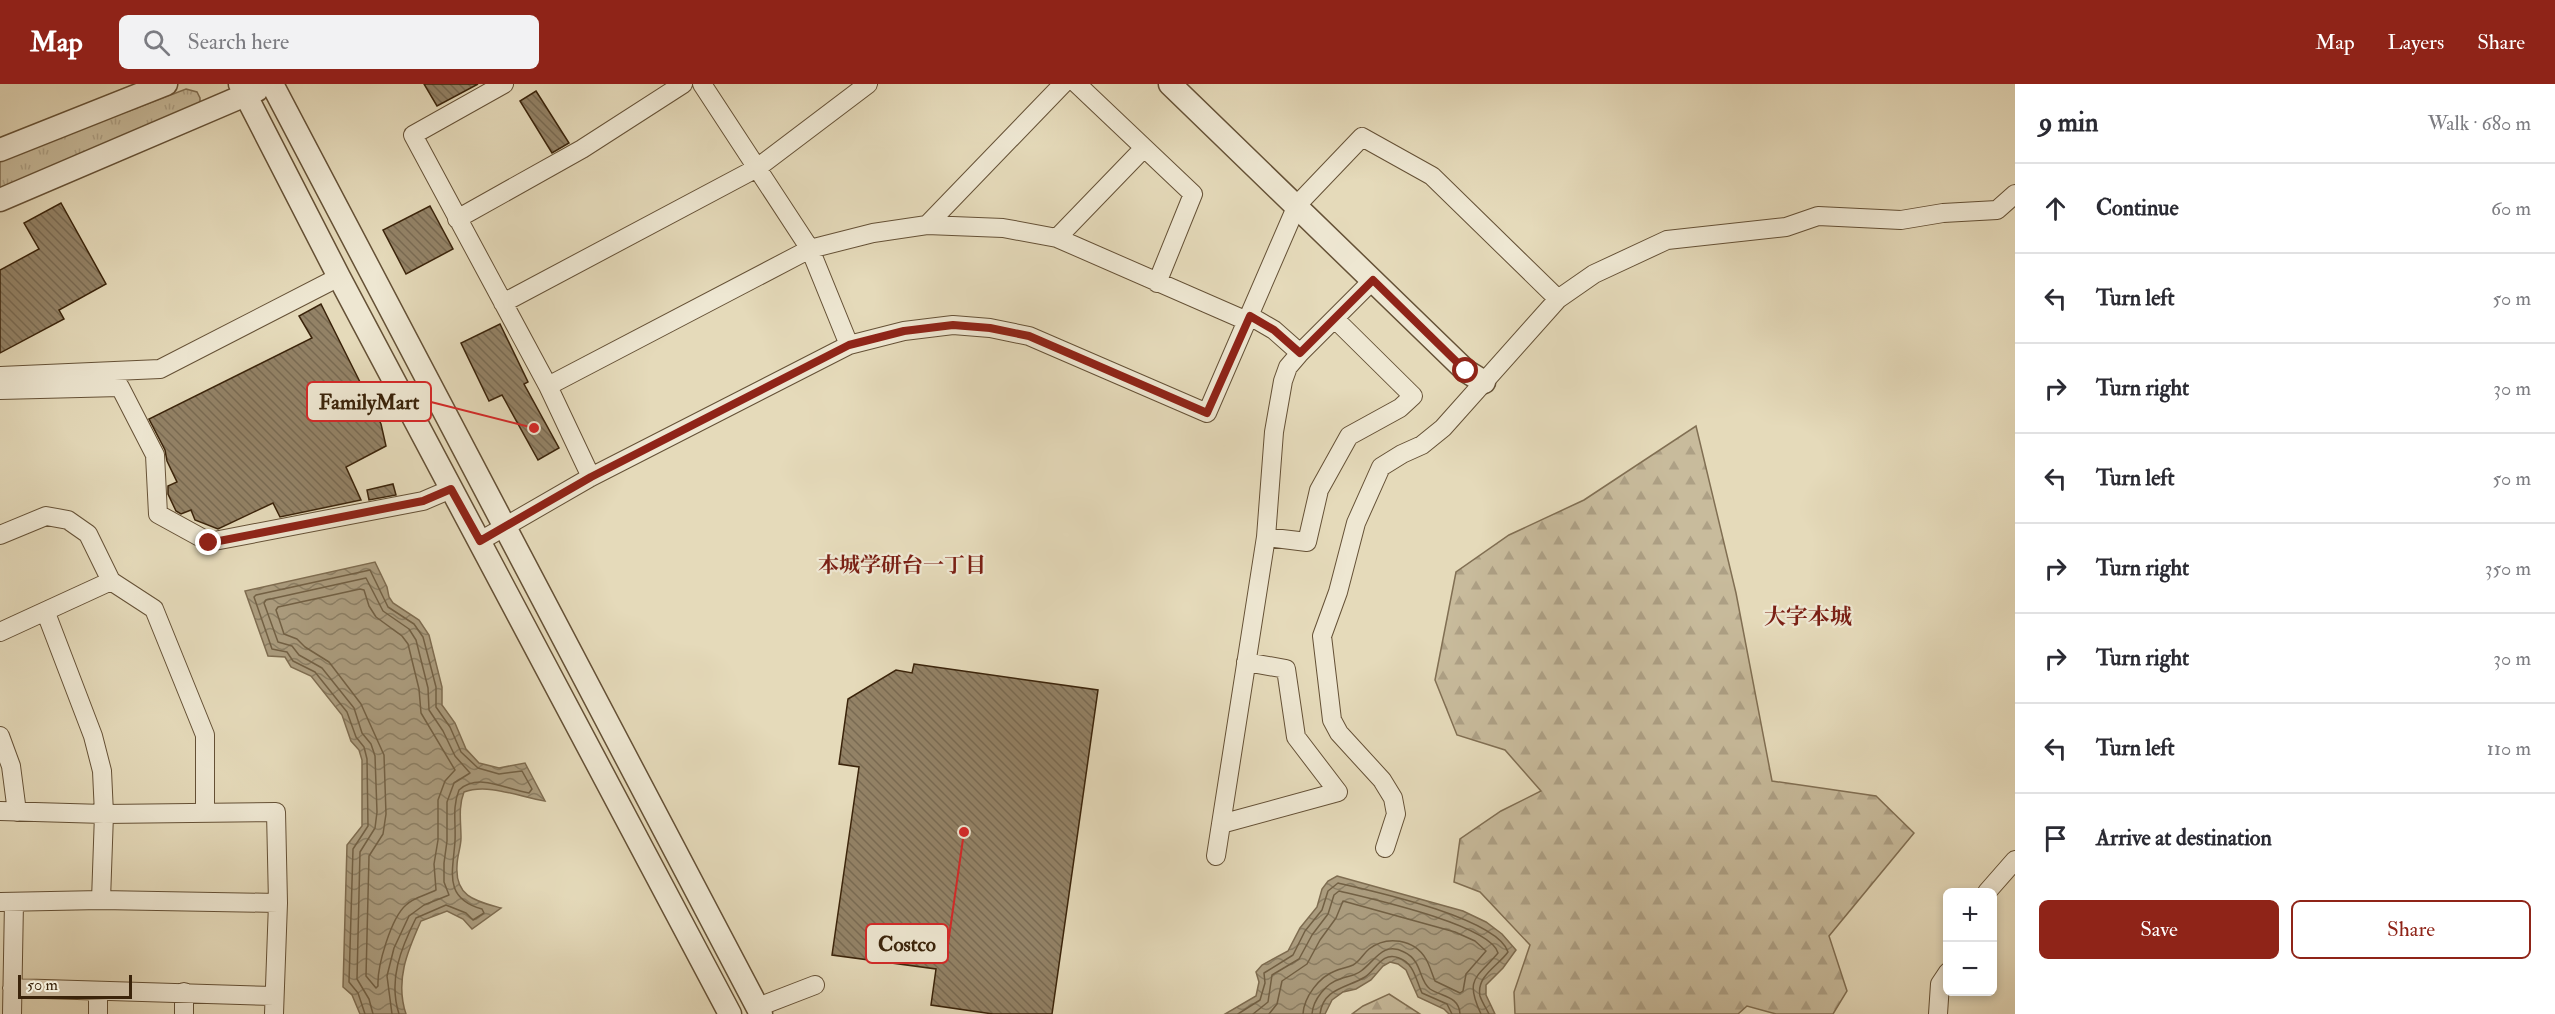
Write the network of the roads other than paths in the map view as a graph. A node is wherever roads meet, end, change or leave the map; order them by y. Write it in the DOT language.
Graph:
graph roads {
  1 [pos="166,84"];
  2 [pos="272,84"];
  3 [pos="504,84"];
  4 [pos="683,84"];
  5 [pos="702,84"];
  6 [pos="868,84"];
  7 [pos="1064,84"];
  8 [pos="1077,84"];
  9 [pos="1170,84"];
  10 [pos="1185,84"];
  11 [pos="243,89"];
  12 [pos="1143,148"];
  13 [pos="0,150"];
  14 [pos="757,168"];
  15 [pos="2015,194"];
  16 [pos="0,200"];
  17 [pos="1300,201"];
  18 [pos="457,219"];
  19 [pos="927,225"];
  20 [pos="1057,238"];
  21 [pos="810,249"];
  22 [pos="339,277"];
  23 [pos="1373,280"];
  24 [pos="1157,283"];
  25 [pos="1558,299"];
  26 [pos="503,303"];
  27 [pos="1248,318"];
  28 [pos="1335,319"];
  29 [pos="849,345"];
  30 [pos="1300,353"];
  31 [pos="0,376"];
  32 [pos="1484,382"];
  33 [pos="548,386"];
  34 [pos="0,390"];
  35 [pos="591,477"];
  36 [pos="451,489"];
  37 [pos="505,528"];
  38 [pos="0,535"];
  39 [pos="1266,537"];
  40 [pos="480,541"];
  41 [pos="111,581"];
  42 [pos="46,613"];
  43 [pos="0,632"];
  44 [pos="1246,662"];
  45 [pos="0,736"];
  46 [pos="651,805"];
  47 [pos="9,812"];
  48 [pos="205,812"];
  49 [pos="104,814"];
  50 [pos="627,818"];
  51 [pos="1221,824"];
  52 [pos="1385,848"];
  53 [pos="1216,856"];
  54 [pos="2015,860"];
  55 [pos="1990,888"];
  56 [pos="101,900"];
  57 [pos="7,902"];
  58 [pos="278,903"];
  59 [pos="1943,979"];
  60 [pos="815,985"];
  61 [pos="12,988"];
  62 [pos="98,992"];
  63 [pos="184,993"];
  64 [pos="274,1005"];
  65 [pos="755,1012"];
  66 [pos="12,1014"];
  67 [pos="98,1014"];
  68 [pos="184,1014"];
  69 [pos="730,1014"];
  70 [pos="1938,1014"];
  1 -- 13 [label="street"];
  2 -- 11 [label="street"];
  2 -- 37 [label="street"];
  3 -- 18 [label="street"];
  4 -- 18 [label="street"];
  5 -- 14 [label="street"];
  6 -- 14 [label="street"];
  7 -- 19 [label="street"];
  8 -- 12 [label="street"];
  9 -- 17 [label="street"];
  10 -- 17 [label="street"];
  11 -- 16 [label="street"];
  11 -- 22 [label="street"];
  12 -- 20 [label="street"];
  12 -- 24 [label="street"];
  14 -- 21 [label="street"];
  14 -- 26 [label="street"];
  15 -- 25 [label="street"];
  17 -- 23 [label="street"];
  17 -- 25 [label="street"];
  17 -- 27 [label="street"];
  17 -- 32 [label="street"];
  18 -- 26 [label="street"];
  19 -- 20 [label="street"];
  19 -- 21 [label="street"];
  20 -- 24 [label="street"];
  21 -- 29 [label="street"];
  21 -- 33 [label="street"];
  22 -- 31 [label="street"];
  22 -- 36 [label="street"];
  23 -- 28 [label="street"];
  23 -- 32 [label="street"];
  24 -- 27 [label="street"];
  25 -- 32 [label="street"];
  26 -- 33 [label="street"];
  27 -- 29 [label="street"];
  27 -- 30 [label="street"];
  28 -- 30 [label="street"];
  28 -- 39 [label="street"];
  29 -- 35 [label="street"];
  30 -- 39 [label="street"];
  32 -- 52 [label="street"];
  33 -- 35 [label="street"];
  34 -- 36 [label="street"];
  35 -- 37 [label="street"];
  36 -- 40 [label="street"];
  37 -- 40 [label="street"];
  37 -- 46 [label="street"];
  38 -- 41 [label="street"];
  39 -- 44 [label="street"];
  40 -- 50 [label="street"];
  41 -- 42 [label="street"];
  41 -- 48 [label="street"];
  42 -- 43 [label="street"];
  42 -- 49 [label="street"];
  44 -- 51 [label="street"];
  44 -- 51 [label="street"];
  45 -- 47 [label="street"];
  46 -- 50 [label="street"];
  46 -- 65 [label="street"];
  47 -- 49 [label="street"];
  48 -- 49 [label="street"];
  48 -- 58 [label="street"];
  49 -- 56 [label="street"];
  50 -- 69 [label="street"];
  51 -- 53 [label="street"];
  54 -- 55 [label="street"];
  56 -- 57 [label="street"];
  56 -- 58 [label="street"];
  57 -- 61 [label="street"];
  58 -- 64 [label="street"];
  59 -- 70 [label="street"];
  60 -- 65 [label="street"];
  61 -- 62 [label="street"];
  61 -- 66 [label="street"];
  62 -- 63 [label="street"];
  62 -- 67 [label="street"];
  63 -- 64 [label="street"];
  63 -- 68 [label="street"];
}
